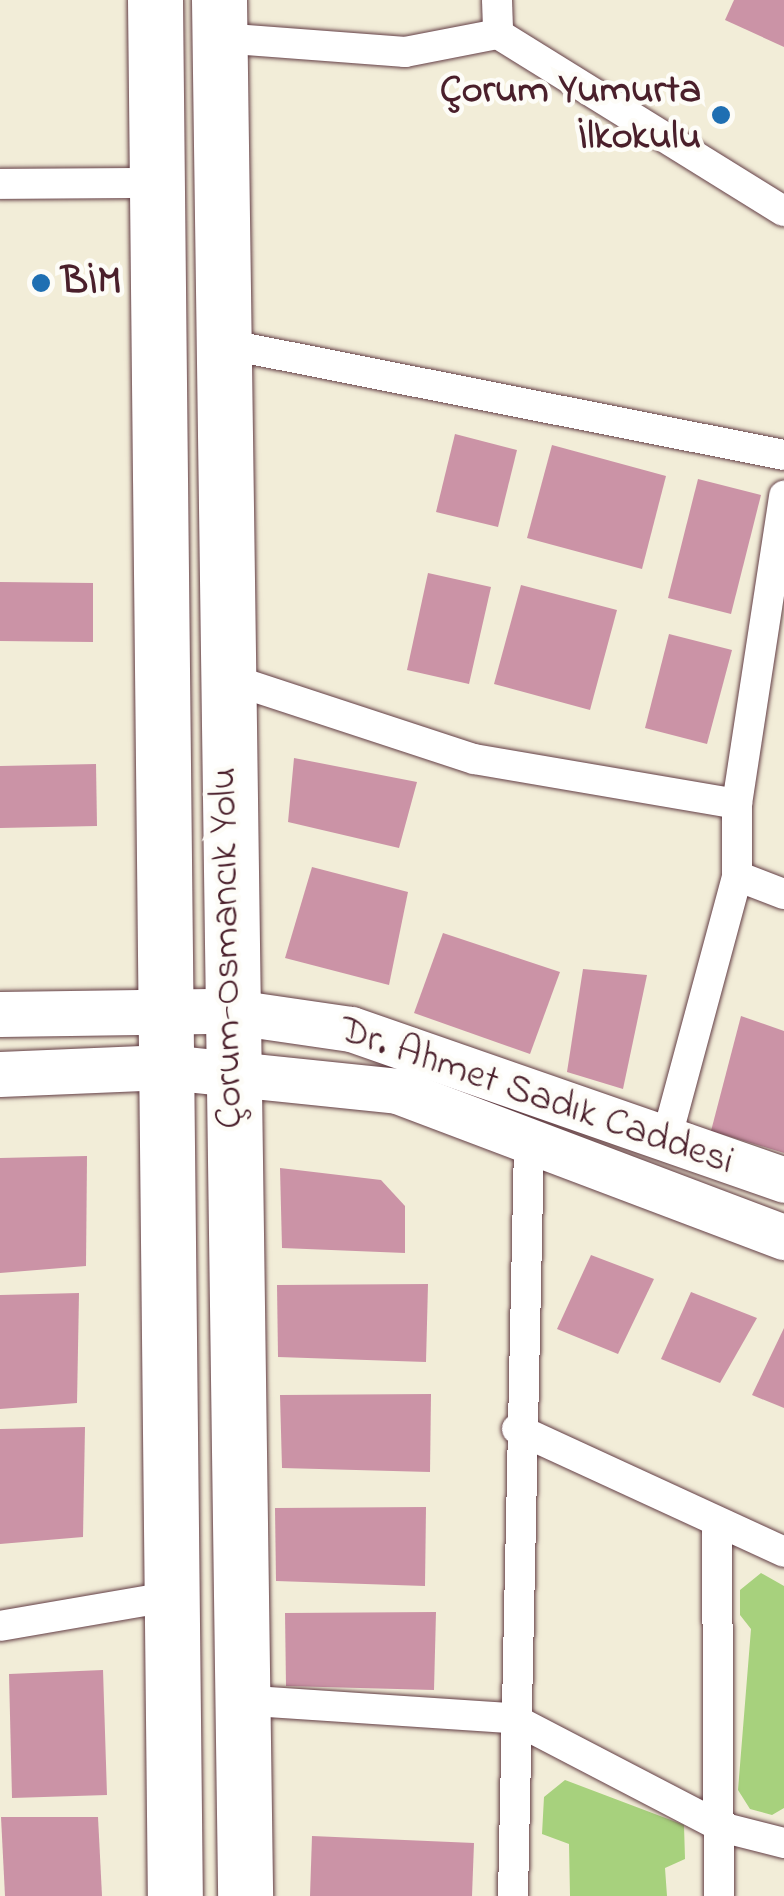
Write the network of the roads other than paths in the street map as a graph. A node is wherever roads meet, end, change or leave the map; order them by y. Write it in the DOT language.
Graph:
graph roads {
  1 [pos="155,0"];
  2 [pos="497,0"];
  3 [pos="220,19"];
  4 [pos="498,34"];
  5 [pos="0,184"];
  6 [pos="157,184"];
  7 [pos="784,210"];
  8 [pos="220,343"];
  9 [pos="784,455"];
  10 [pos="784,496"];
  11 [pos="224,676"];
  12 [pos="738,804"];
  13 [pos="738,876"];
  14 [pos="784,894"];
  15 [pos="166,1008"];
  16 [pos="228,1010"];
  17 [pos="0,1014"];
  18 [pos="166,1068"];
  19 [pos="0,1074"];
  20 [pos="230,1074"];
  21 [pos="666,1140"];
  22 [pos="529,1142"];
  23 [pos="784,1180"];
  24 [pos="784,1237"];
  25 [pos="517,1430"];
  26 [pos="717,1525"];
  27 [pos="784,1552"];
  28 [pos="168,1597"];
  29 [pos="0,1626"];
  30 [pos="238,1700"];
  31 [pos="512,1718"];
  32 [pos="720,1827"];
  33 [pos="784,1843"];
  34 [pos="176,1896"];
  35 [pos="246,1896"];
  36 [pos="513,1896"];
  37 [pos="719,1896"];
  1 -- 6 [label="highway, Çorum-Osmancık Yolu"];
  2 -- 4 [label="street"];
  3 -- 4 [label="street"];
  3 -- 8 [label="highway, Çorum-Osmancık Yolu"];
  4 -- 7 [label="street"];
  5 -- 6 [label="street"];
  6 -- 15 [label="highway, Çorum-Osmancık Yolu"];
  8 -- 9 [label="street"];
  8 -- 11 [label="highway, Çorum-Osmancık Yolu"];
  10 -- 12 [label="street"];
  11 -- 12 [label="street"];
  11 -- 16 [label="highway, Çorum-Osmancık Yolu"];
  12 -- 13 [label="street"];
  13 -- 14 [label="street"];
  13 -- 21 [label="street"];
  15 -- 16 [label="street, Dr. Ahmet Sadık Caddesi"];
  15 -- 17 [label="street, Dr. Ahmet Sadık Caddesi"];
  15 -- 18 [label="highway, Çorum-Osmancık Yolu"];
  16 -- 20 [label="highway, Çorum-Osmancık Yolu"];
  16 -- 21 [label="street, Dr. Ahmet Sadık Caddesi"];
  18 -- 19 [label="street, Dr. Ahmet Sadık Caddesi"];
  18 -- 20 [label="street, Dr. Ahmet Sadık Caddesi"];
  18 -- 28 [label="highway, Çorum-Osmancık Yolu"];
  20 -- 22 [label="street, Dr. Ahmet Sadık Caddesi"];
  20 -- 30 [label="highway, Çorum-Osmancık Yolu"];
  21 -- 23 [label="street, Dr. Ahmet Sadık Caddesi"];
  22 -- 24 [label="street, Dr. Ahmet Sadık Caddesi"];
  22 -- 25 [label="street"];
  25 -- 26 [label="street"];
  25 -- 31 [label="street"];
  26 -- 27 [label="street"];
  26 -- 32 [label="street"];
  28 -- 29 [label="street"];
  28 -- 34 [label="highway, Çorum-Osmancık Yolu"];
  30 -- 31 [label="street"];
  30 -- 35 [label="highway, Çorum-Osmancık Yolu"];
  31 -- 32 [label="street"];
  31 -- 36 [label="street"];
  32 -- 33 [label="street"];
  32 -- 37 [label="street"];
}
